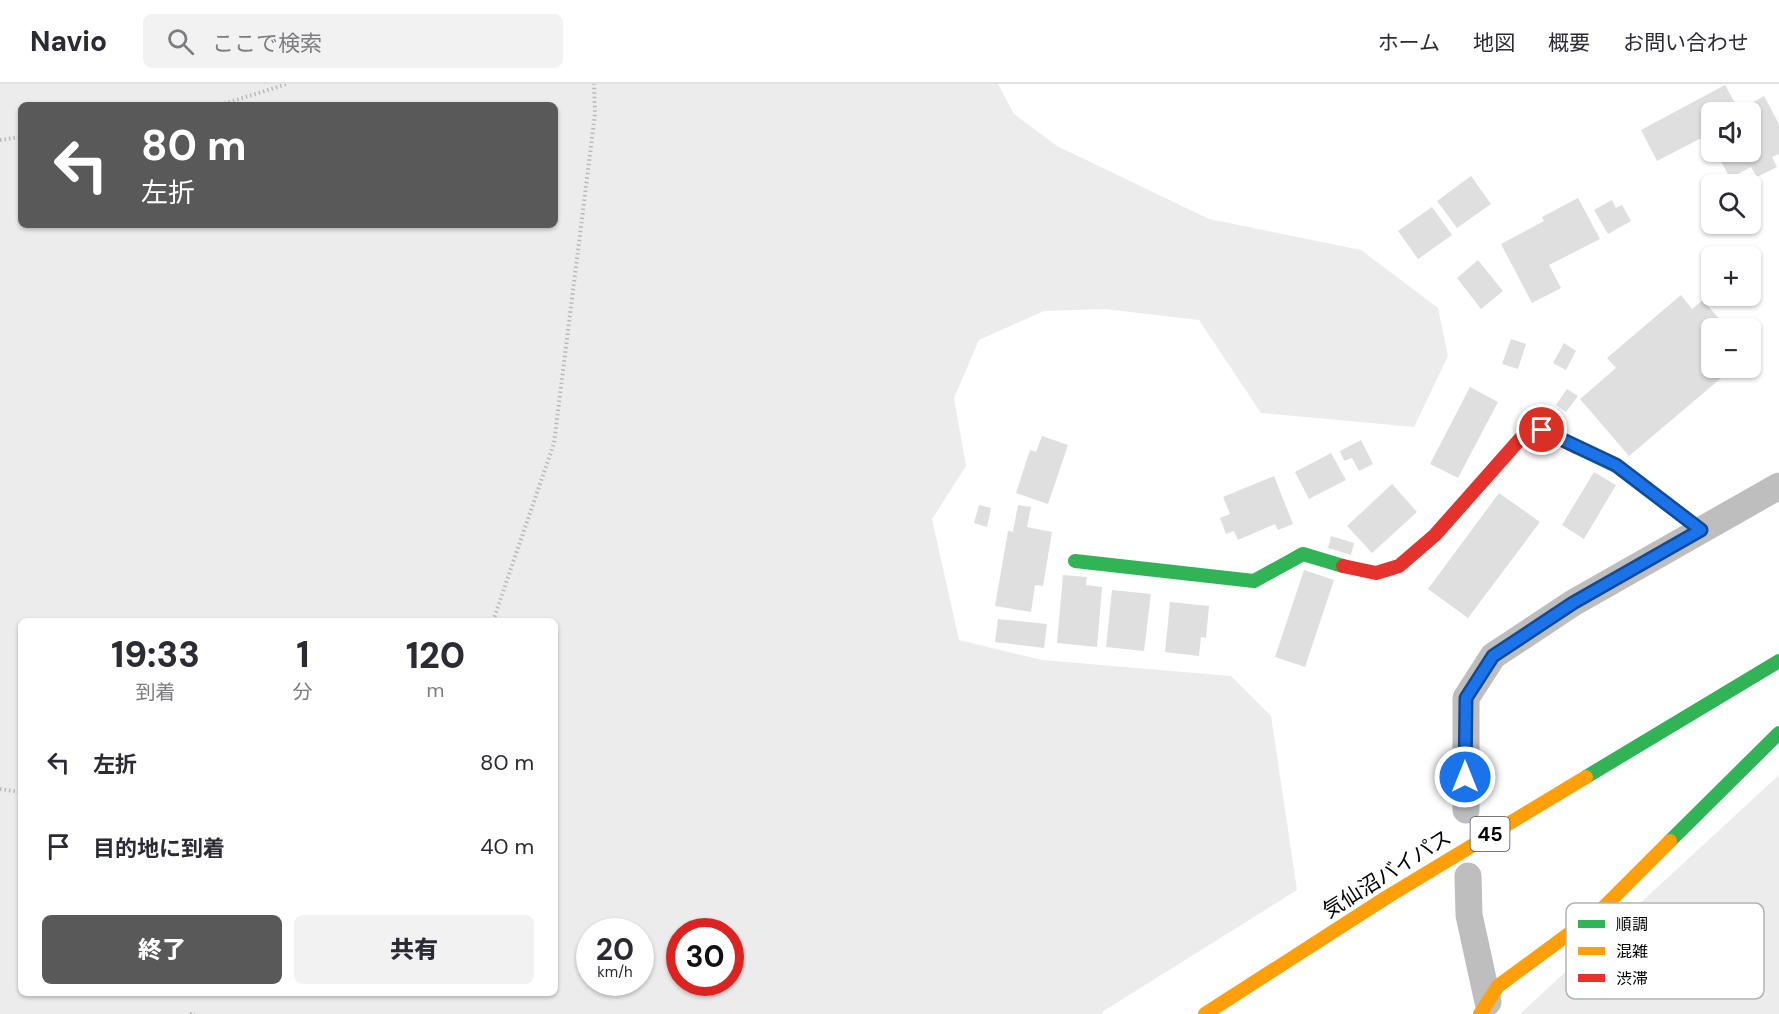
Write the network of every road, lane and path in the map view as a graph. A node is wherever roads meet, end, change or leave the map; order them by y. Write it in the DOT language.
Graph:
graph roads {
  1 [pos="287,84"];
  2 [pos="594,84"];
  3 [pos="230,102"];
  4 [pos="18,137"];
  5 [pos="0,140"];
  6 [pos="1779,486"];
  7 [pos="1701,530"];
  8 [pos="1074,561"];
  9 [pos="494,618"];
  10 [pos="1779,661"];
  11 [pos="1779,733"];
  12 [pos="0,789"];
  13 [pos="18,792"];
  14 [pos="1466,810"];
  15 [pos="1468,876"];
  16 [pos="1608,903"];
  17 [pos="1566,936"];
  18 [pos="1484,1008"];
  19 [pos="1205,1014"];
  1 -- 3 [label="path"];
  2 -- 9 [label="path"];
  4 -- 5 [label="path"];
  6 -- 7 [label="street"];
  7 -- 8 [label="main road"];
  7 -- 14 [label="street"];
  10 -- 19 [label="main road, 気仙沼バイパス / 45"];
  11 -- 16 [label="main road"];
  12 -- 13 [label="path"];
  15 -- 18 [label="street"];
  17 -- 18 [label="main road"];
}
